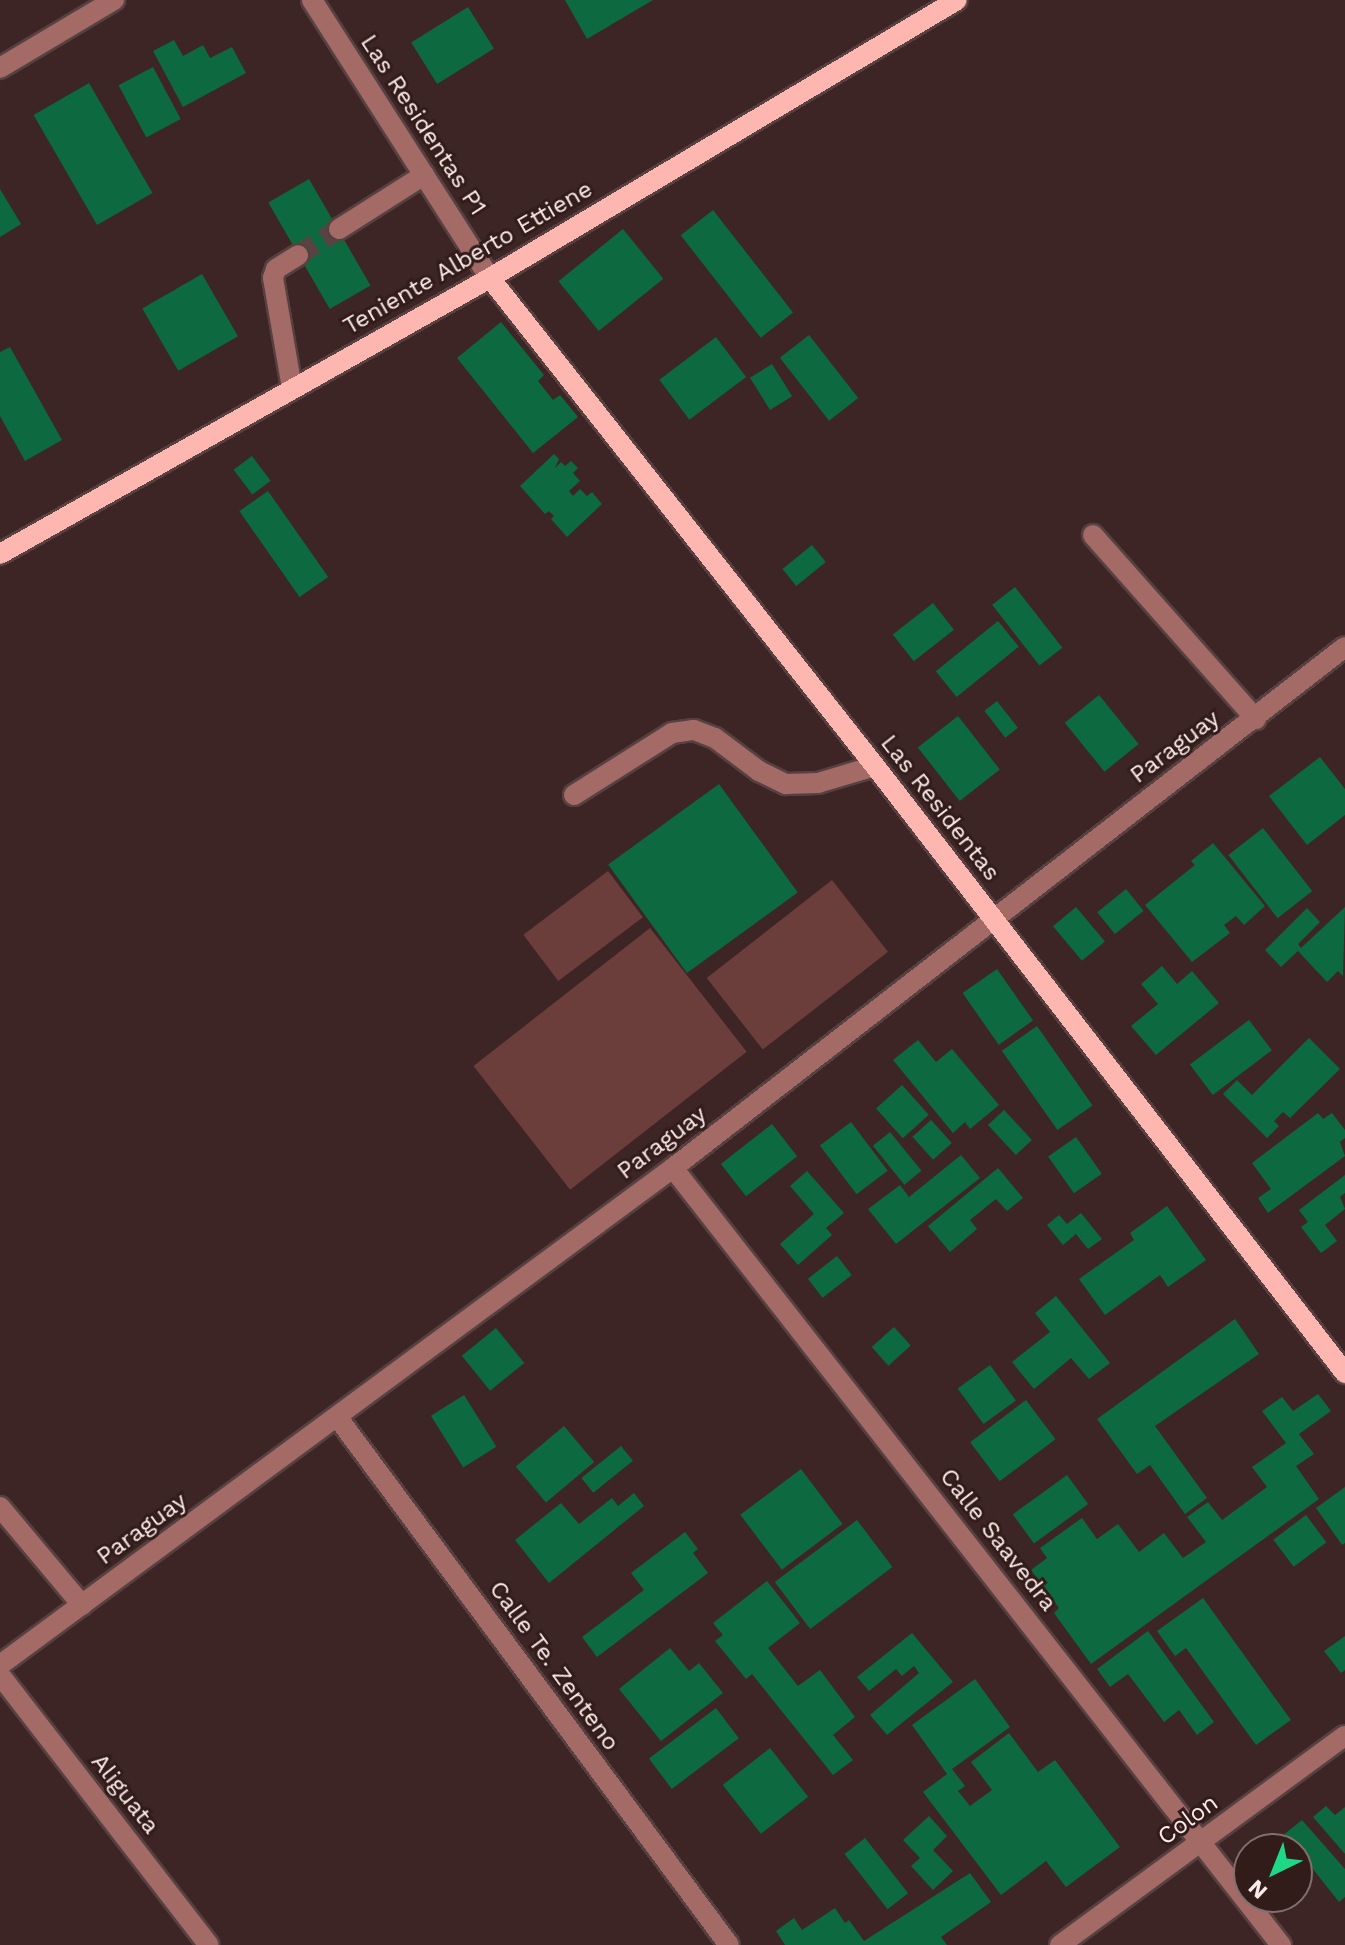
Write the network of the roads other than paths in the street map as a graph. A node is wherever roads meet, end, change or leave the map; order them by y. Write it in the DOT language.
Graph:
graph roads {
  1 [pos="114,0"];
  2 [pos="312,0"];
  3 [pos="957,0"];
  4 [pos="0,68"];
  5 [pos="424,175"];
  6 [pos="339,229"];
  7 [pos="298,255"];
  8 [pos="490,278"];
  9 [pos="292,388"];
  10 [pos="1093,535"];
  11 [pos="0,554"];
  12 [pos="1345,647"];
  13 [pos="1256,719"];
  14 [pos="875,766"];
  15 [pos="574,795"];
  16 [pos="993,919"];
  17 [pos="673,1168"];
  18 [pos="1345,1373"];
  19 [pos="338,1418"];
  20 [pos="0,1507"];
  21 [pos="82,1605"];
  22 [pos="0,1665"];
  23 [pos="0,1675"];
  24 [pos="1345,1736"];
  25 [pos="1202,1842"];
  26 [pos="209,1945"];
  27 [pos="729,1945"];
  28 [pos="1060,1945"];
  29 [pos="1281,1945"];
  1 -- 4 [label="street"];
  2 -- 5 [label="street, Las Residentas P1"];
  3 -- 8 [label="main road, Teniente Alberto Ettiene"];
  5 -- 6 [label="street"];
  5 -- 8 [label="street, Las Residentas P1"];
  7 -- 9 [label="street"];
  8 -- 9 [label="main road, Teniente Alberto Ettiene"];
  8 -- 14 [label="main road, Las Residentas"];
  9 -- 11 [label="main road, Teniente Alberto Ettiene"];
  10 -- 13 [label="street"];
  12 -- 13 [label="street, Paraguay"];
  13 -- 16 [label="street, Paraguay"];
  14 -- 15 [label="street"];
  14 -- 16 [label="main road, Las Residentas"];
  16 -- 17 [label="street, Paraguay"];
  16 -- 18 [label="main road, Las Residentas"];
  17 -- 19 [label="street, Paraguay"];
  17 -- 25 [label="street, Calle Saavedra"];
  19 -- 21 [label="street, Paraguay"];
  19 -- 27 [label="street, Calle Te. Zenteno"];
  20 -- 21 [label="street"];
  21 -- 22 [label="street, Paraguay"];
  23 -- 26 [label="street, Aliguata"];
  24 -- 25 [label="street, Colon"];
  25 -- 28 [label="street, Colon"];
  25 -- 29 [label="street, Calle Saavedra"];
}
